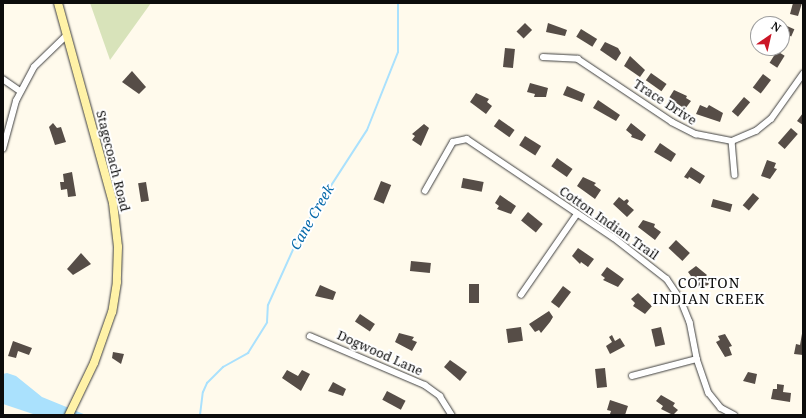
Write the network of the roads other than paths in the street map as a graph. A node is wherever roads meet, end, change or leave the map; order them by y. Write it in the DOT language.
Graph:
graph roads {
  1 [pos="58,3"];
  2 [pos="66,36"];
  3 [pos="543,57"];
  4 [pos="803,74"];
  5 [pos="3,79"];
  6 [pos="20,91"];
  7 [pos="732,141"];
  8 [pos="3,148"];
  9 [pos="735,175"];
  10 [pos="425,191"];
  11 [pos="577,214"];
  12 [pos="521,295"];
  13 [pos="310,336"];
  14 [pos="697,359"];
  15 [pos="632,376"];
  16 [pos="69,415"];
  17 [pos="452,415"];
  18 [pos="734,415"];
  1 -- 2 [label="street, Stagecoach Road"];
  2 -- 6 [label="street"];
  2 -- 16 [label="street, Stagecoach Road"];
  3 -- 7 [label="street, Trace Drive"];
  4 -- 7 [label="street"];
  5 -- 6 [label="street"];
  6 -- 8 [label="street"];
  7 -- 9 [label="street"];
  10 -- 11 [label="street, Cotton Indian Trail"];
  11 -- 12 [label="street"];
  11 -- 14 [label="street, Cotton Indian Trail"];
  13 -- 17 [label="street, Dogwood Lane"];
  14 -- 15 [label="street"];
  14 -- 18 [label="street, Cotton Indian Trail"];
}
